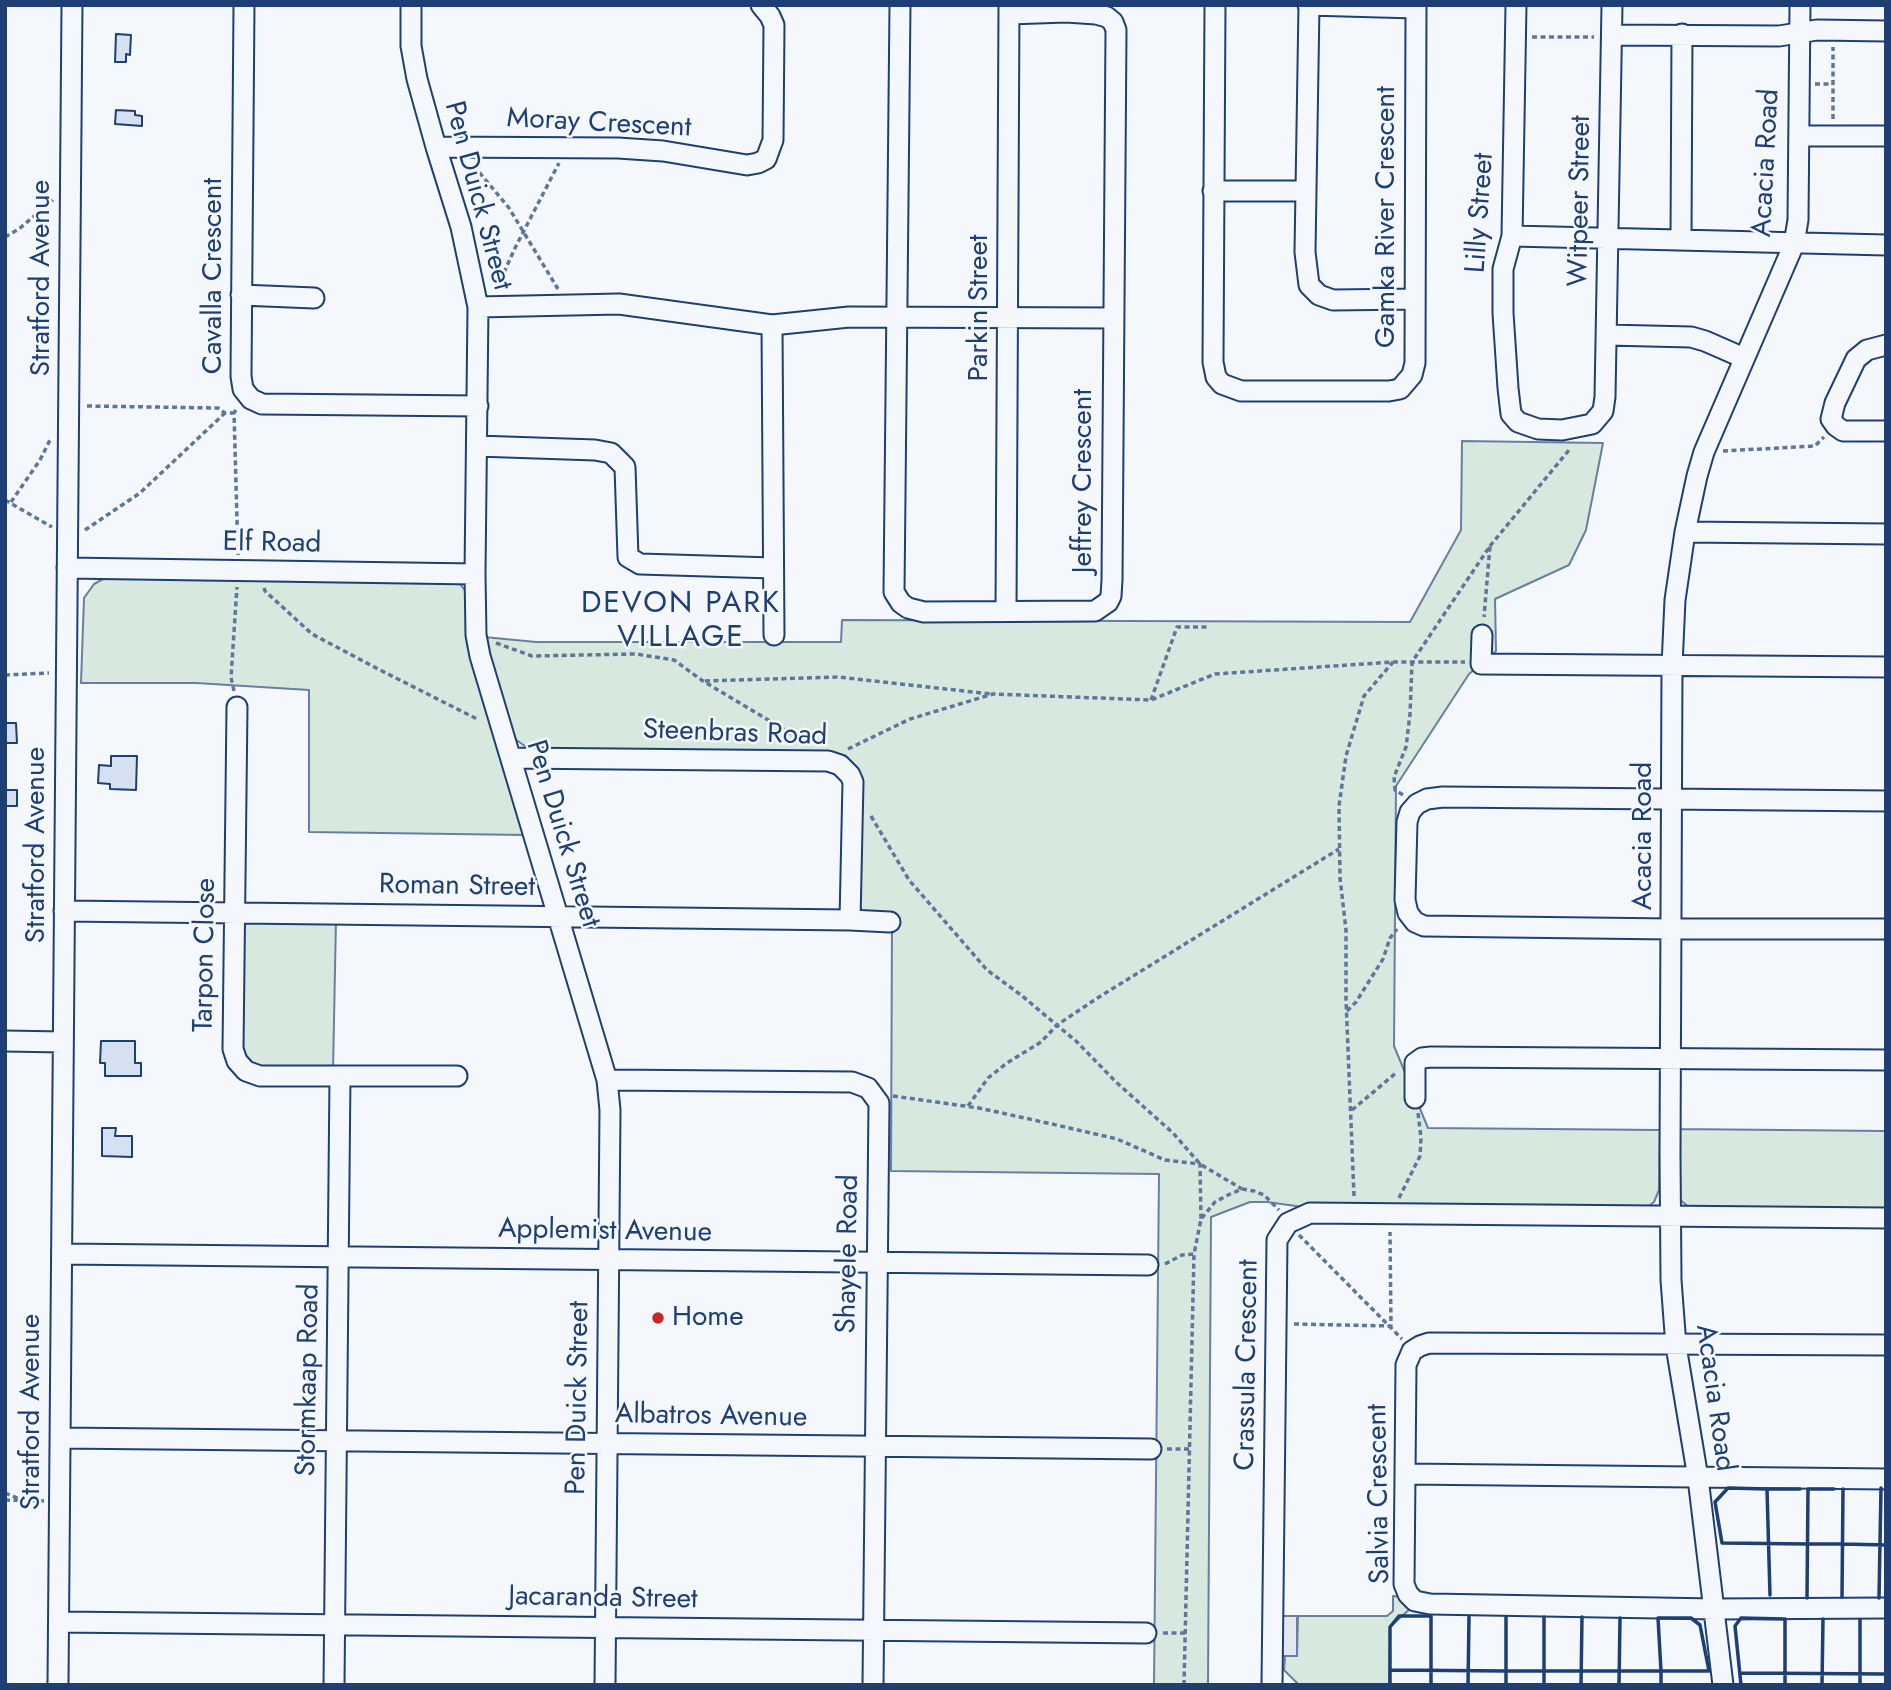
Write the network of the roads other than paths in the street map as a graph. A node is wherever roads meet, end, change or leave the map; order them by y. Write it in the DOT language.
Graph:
graph roads {
  1 [pos="72,5"];
  2 [pos="244,5"];
  3 [pos="411,5"];
  4 [pos="761,5"];
  5 [pos="900,5"];
  6 [pos="1215,5"];
  7 [pos="1308,5"];
  8 [pos="1516,5"];
  9 [pos="1612,5"];
  10 [pos="1800,5"];
  11 [pos="1416,7"];
  12 [pos="1009,9"];
  13 [pos="1066,9"];
  14 [pos="1886,31"];
  15 [pos="1800,33"];
  16 [pos="1682,34"];
  17 [pos="1612,35"];
  18 [pos="1799,136"];
  19 [pos="1886,136"];
  20 [pos="436,148"];
  21 [pos="1213,191"];
  22 [pos="1306,191"];
  23 [pos="1512,236"];
  24 [pos="1609,239"];
  25 [pos="1681,240"];
  26 [pos="1794,244"];
  27 [pos="1886,245"];
  28 [pos="241,295"];
  29 [pos="314,298"];
  30 [pos="1414,299"];
  31 [pos="486,307"];
  32 [pos="898,317"];
  33 [pos="1008,318"];
  34 [pos="1112,318"];
  35 [pos="772,325"];
  36 [pos="1607,335"];
  37 [pos="1886,345"];
  38 [pos="1744,358"];
  39 [pos="1605,397"];
  40 [pos="478,406"];
  41 [pos="1886,431"];
  42 [pos="477,446"];
  43 [pos="1685,532"];
  44 [pos="1886,534"];
  45 [pos="67,568"];
  46 [pos="774,568"];
  47 [pos="475,574"];
  48 [pos="1006,610"];
  49 [pos="774,635"];
  50 [pos="1482,635"];
  51 [pos="1672,666"];
  52 [pos="1886,667"];
  53 [pos="237,707"];
  54 [pos="510,758"];
  55 [pos="1672,800"];
  56 [pos="1886,801"];
  57 [pos="64,911"];
  58 [pos="234,912"];
  59 [pos="558,917"];
  60 [pos="850,920"];
  61 [pos="890,922"];
  62 [pos="1671,929"];
  63 [pos="1886,929"];
  64 [pos="5,1041"];
  65 [pos="63,1042"];
  66 [pos="1670,1060"];
  67 [pos="1886,1060"];
  68 [pos="340,1076"];
  69 [pos="457,1076"];
  70 [pos="607,1080"];
  71 [pos="1415,1098"];
  72 [pos="1670,1216"];
  73 [pos="1886,1219"];
  74 [pos="62,1254"];
  75 [pos="339,1257"];
  76 [pos="609,1260"];
  77 [pos="877,1263"];
  78 [pos="1148,1265"];
  79 [pos="1886,1345"];
  80 [pos="1676,1346"];
  81 [pos="60,1438"];
  82 [pos="337,1441"];
  83 [pos="607,1444"];
  84 [pos="875,1446"];
  85 [pos="1151,1449"];
  86 [pos="1405,1474"];
  87 [pos="1698,1478"];
  88 [pos="1886,1479"];
  89 [pos="1886,1608"];
  90 [pos="1715,1609"];
  91 [pos="59,1622"];
  92 [pos="335,1625"];
  93 [pos="605,1627"];
  94 [pos="873,1630"];
  95 [pos="1146,1633"];
  96 [pos="58,1685"];
  97 [pos="334,1685"];
  98 [pos="605,1685"];
  99 [pos="873,1685"];
  100 [pos="1272,1685"];
  101 [pos="1723,1685"];
  1 -- 45 [label="street, Stratford Avenue"];
  2 -- 28 [label="street, Cavalla Crescent"];
  3 -- 20 [label="street, Pen Duick Street"];
  4 -- 20 [label="street, Moray Crescent"];
  5 -- 32 [label="street, Jeffrey Crescent"];
  6 -- 21 [label="street, Gamka River Crescent"];
  7 -- 11 [label="street, Gamka River Crescent"];
  7 -- 22 [label="street"];
  8 -- 23 [label="street, Lilly Street"];
  9 -- 17 [label="street, Witpeer Street"];
  10 -- 15 [label="street, Acacia Road"];
  11 -- 30 [label="street, Gamka River Crescent"];
  12 -- 13 [label="street, Jeffrey Crescent"];
  12 -- 33 [label="street, Parkin Street"];
  13 -- 34 [label="street, Jeffrey Crescent"];
  14 -- 15 [label="street"];
  15 -- 16 [label="street"];
  15 -- 18 [label="street, Acacia Road"];
  16 -- 17 [label="street"];
  16 -- 25 [label="street"];
  17 -- 24 [label="street, Witpeer Street"];
  18 -- 19 [label="street"];
  18 -- 26 [label="street, Acacia Road"];
  20 -- 31 [label="street, Pen Duick Street"];
  21 -- 22 [label="street"];
  21 -- 30 [label="street, Gamka River Crescent"];
  22 -- 30 [label="street"];
  23 -- 24 [label="street"];
  23 -- 39 [label="street, Lilly Street"];
  24 -- 25 [label="street"];
  24 -- 36 [label="street, Witpeer Street"];
  25 -- 26 [label="street"];
  26 -- 27 [label="street"];
  26 -- 38 [label="street, Acacia Road"];
  28 -- 29 [label="street"];
  28 -- 40 [label="street, Cavalla Crescent"];
  31 -- 35 [label="street"];
  31 -- 40 [label="street, Pen Duick Street"];
  32 -- 33 [label="street"];
  32 -- 35 [label="street"];
  32 -- 48 [label="street, Jeffrey Crescent"];
  33 -- 34 [label="street"];
  33 -- 48 [label="street, Parkin Street"];
  34 -- 48 [label="street, Jeffrey Crescent"];
  35 -- 46 [label="street"];
  36 -- 38 [label="street"];
  36 -- 39 [label="street, Witpeer Street"];
  37 -- 41 [label="street"];
  38 -- 43 [label="street, Acacia Road"];
  40 -- 42 [label="street, Pen Duick Street"];
  42 -- 46 [label="street"];
  42 -- 47 [label="street, Pen Duick Street"];
  43 -- 44 [label="street"];
  43 -- 51 [label="street, Acacia Road"];
  45 -- 47 [label="street, Elf Road"];
  45 -- 57 [label="street, Stratford Avenue"];
  46 -- 49 [label="street"];
  47 -- 54 [label="street, Pen Duick Street"];
  50 -- 51 [label="street"];
  51 -- 52 [label="street"];
  51 -- 55 [label="street, Acacia Road"];
  53 -- 58 [label="street, Tarpon Close"];
  54 -- 59 [label="street, Pen Duick Street"];
  54 -- 60 [label="street, Steenbras Road"];
  55 -- 56 [label="street"];
  55 -- 62 [label="street, Acacia Road"];
  55 -- 62 [label="street"];
  57 -- 58 [label="street, Roman Street"];
  57 -- 65 [label="street, Stratford Avenue"];
  58 -- 59 [label="street, Roman Street"];
  58 -- 68 [label="street, Tarpon Close"];
  59 -- 60 [label="street, Roman Street"];
  59 -- 70 [label="street, Pen Duick Street"];
  60 -- 61 [label="street, Roman Street"];
  62 -- 63 [label="street"];
  62 -- 66 [label="street, Acacia Road"];
  64 -- 65 [label="street"];
  65 -- 74 [label="street, Stratford Avenue"];
  66 -- 67 [label="street"];
  66 -- 71 [label="street"];
  66 -- 72 [label="street, Acacia Road"];
  68 -- 69 [label="street, Tarpon Close"];
  68 -- 75 [label="street, Stormkaap Road"];
  70 -- 76 [label="street, Pen Duick Street"];
  70 -- 77 [label="street, Shayele Road"];
  72 -- 73 [label="street, Crassula Crescent"];
  72 -- 80 [label="street, Acacia Road"];
  72 -- 100 [label="street, Crassula Crescent"];
  74 -- 75 [label="street, Applemist Avenue"];
  74 -- 81 [label="street, Stratford Avenue"];
  75 -- 76 [label="street, Applemist Avenue"];
  75 -- 82 [label="street, Stormkaap Road"];
  76 -- 77 [label="street, Applemist Avenue"];
  76 -- 83 [label="street, Pen Duick Street"];
  77 -- 78 [label="street, Applemist Avenue"];
  77 -- 84 [label="street, Shayele Road"];
  79 -- 80 [label="street"];
  80 -- 86 [label="street, Salvia Crescent"];
  80 -- 87 [label="street, Acacia Road"];
  81 -- 82 [label="street, Albatros Avenue"];
  81 -- 91 [label="street, Stratford Avenue"];
  82 -- 83 [label="street, Albatros Avenue"];
  82 -- 92 [label="street, Stormkaap Road"];
  83 -- 84 [label="street, Albatros Avenue"];
  83 -- 93 [label="street, Pen Duick Street"];
  84 -- 85 [label="street, Albatros Avenue"];
  84 -- 94 [label="street, Shayele Road"];
  86 -- 87 [label="street"];
  86 -- 90 [label="street, Salvia Crescent"];
  87 -- 88 [label="street"];
  87 -- 90 [label="street, Acacia Road"];
  89 -- 90 [label="street"];
  90 -- 101 [label="street, Acacia Road"];
  91 -- 92 [label="street, Jacaranda Street"];
  91 -- 96 [label="street, Stratford Avenue"];
  92 -- 93 [label="street, Jacaranda Street"];
  92 -- 97 [label="street, Stormkaap Road"];
  93 -- 94 [label="street, Jacaranda Street"];
  93 -- 98 [label="street, Pen Duick Street"];
  94 -- 95 [label="street, Jacaranda Street"];
  94 -- 99 [label="street, Shayele Road"];
}
